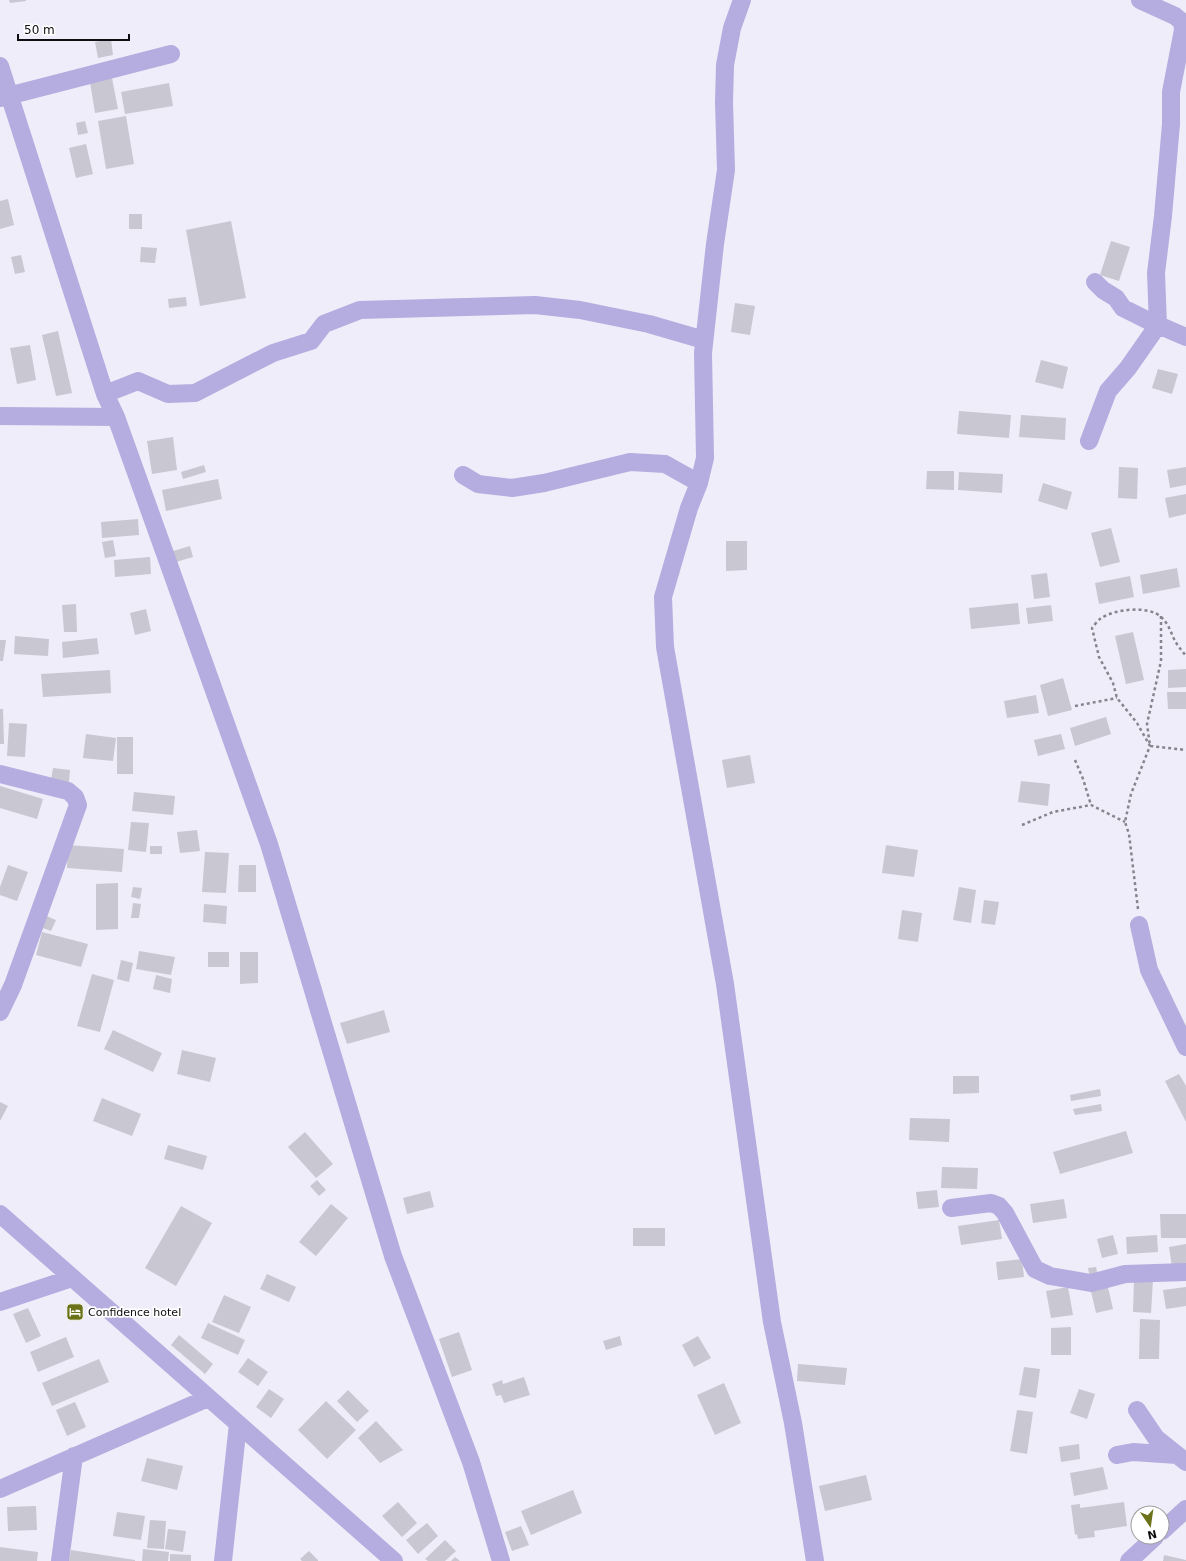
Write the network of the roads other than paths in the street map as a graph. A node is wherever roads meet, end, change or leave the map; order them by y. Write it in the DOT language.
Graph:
graph roads {
  1 [pos="742,0"];
  2 [pos="1140,0"];
  3 [pos="171,54"];
  4 [pos="0,66"];
  5 [pos="5,97"];
  6 [pos="1095,282"];
  7 [pos="1158,325"];
  8 [pos="1186,337"];
  9 [pos="704,340"];
  10 [pos="105,394"];
  11 [pos="0,416"];
  12 [pos="116,417"];
  13 [pos="1089,442"];
  14 [pos="463,475"];
  15 [pos="699,483"];
  16 [pos="0,774"];
  17 [pos="1139,925"];
  18 [pos="0,1012"];
  19 [pos="1186,1047"];
  20 [pos="951,1208"];
  21 [pos="0,1214"];
  22 [pos="1186,1272"];
  23 [pos="72,1278"];
  24 [pos="0,1302"];
  25 [pos="208,1398"];
  26 [pos="1136,1410"];
  27 [pos="238,1424"];
  28 [pos="1117,1455"];
  29 [pos="74,1456"];
  30 [pos="1182,1458"];
  31 [pos="0,1489"];
  32 [pos="1186,1509"];
  33 [pos="1170,1524"];
  34 [pos="1146,1545"];
  35 [pos="60,1561"];
  36 [pos="223,1561"];
  37 [pos="394,1561"];
  38 [pos="501,1561"];
  39 [pos="815,1561"];
  40 [pos="1129,1561"];
  1 -- 9 [label="street"];
  2 -- 7 [label="street"];
  3 -- 5 [label="street"];
  4 -- 5 [label="street"];
  5 -- 10 [label="street"];
  6 -- 7 [label="street"];
  7 -- 8 [label="street"];
  7 -- 13 [label="street"];
  9 -- 10 [label="street"];
  9 -- 15 [label="street"];
  10 -- 12 [label="street"];
  11 -- 12 [label="street"];
  12 -- 38 [label="street"];
  14 -- 15 [label="street"];
  15 -- 39 [label="street"];
  16 -- 18 [label="street"];
  17 -- 19 [label="street"];
  20 -- 22 [label="street"];
  21 -- 23 [label="street"];
  23 -- 24 [label="street"];
  23 -- 25 [label="street"];
  25 -- 27 [label="street"];
  25 -- 29 [label="street"];
  26 -- 30 [label="street"];
  27 -- 36 [label="street"];
  27 -- 37 [label="street"];
  28 -- 30 [label="street"];
  29 -- 31 [label="street"];
  29 -- 35 [label="street"];
  32 -- 33 [label="street"];
  34 -- 40 [label="street"];
}
